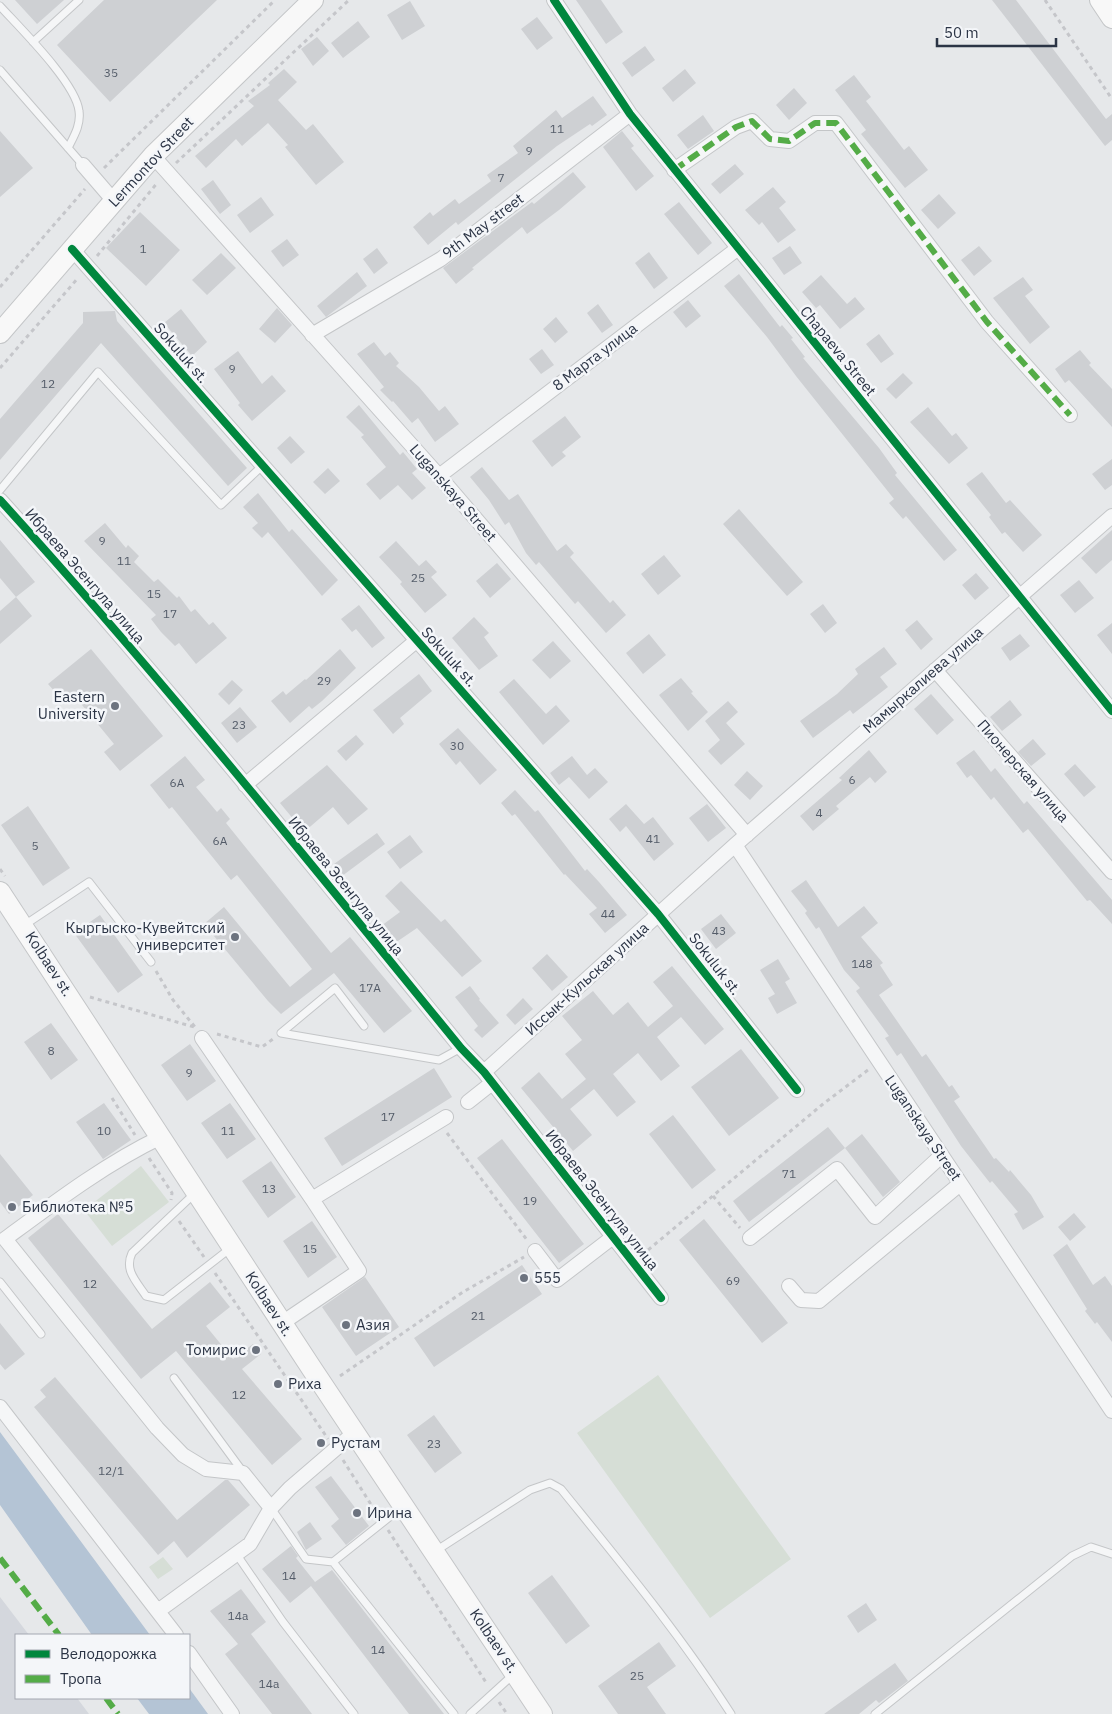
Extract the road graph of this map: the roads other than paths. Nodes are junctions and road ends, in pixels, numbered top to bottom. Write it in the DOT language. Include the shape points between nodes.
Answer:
graph roads {
  1 [pos="78,0"];
  2 [pos="313,0"];
  3 [pos="554,0"];
  4 [pos="1100,0"];
  5 [pos="0,6"];
  6 [pos="1112,18"];
  7 [pos="33,42"];
  8 [pos="0,70"];
  9 [pos="630,114"];
  10 [pos="68,148"];
  11 [pos="153,156"];
  12 [pos="83,165"];
  13 [pos="674,170"];
  14 [pos="114,201"];
  15 [pos="737,248"];
  16 [pos="72,249"];
  17 [pos="0,333"];
  18 [pos="312,335"];
  19 [pos="1070,415"];
  20 [pos="262,466"];
  21 [pos="439,476"];
  22 [pos="0,490"];
  23 [pos="0,500"];
  24 [pos="1112,516"];
  25 [pos="1019,596"];
  26 [pos="416,641"];
  27 [pos="935,670"];
  28 [pos="1112,711"];
  29 [pos="245,785"];
  30 [pos="747,835"];
  31 [pos="735,845"];
  32 [pos="1112,872"];
  33 [pos="0,892"];
  34 [pos="658,914"];
  35 [pos="24,926"];
  36 [pos="151,962"];
  37 [pos="364,1026"];
  38 [pos="209,1036"];
  39 [pos="461,1048"];
  40 [pos="488,1078"];
  41 [pos="797,1090"];
  42 [pos="468,1102"];
  43 [pos="442,1119"];
  44 [pos="161,1138"];
  45 [pos="941,1156"];
  46 [pos="960,1184"];
  47 [pos="196,1192"];
  48 [pos="312,1199"];
  49 [pos="613,1237"];
  50 [pos="750,1238"];
  51 [pos="3,1241"];
  52 [pos="232,1247"];
  53 [pos="535,1251"];
  54 [pos="0,1282"];
  55 [pos="789,1286"];
  56 [pos="661,1298"];
  57 [pos="282,1323"];
  58 [pos="41,1334"];
  59 [pos="174,1378"];
  60 [pos="0,1407"];
  61 [pos="1112,1411"];
  62 [pos="354,1433"];
  63 [pos="243,1473"];
  64 [pos="402,1506"];
  65 [pos="271,1508"];
  66 [pos="434,1552"];
  67 [pos="1112,1554"];
  68 [pos="237,1555"];
  69 [pos="333,1562"];
  70 [pos="158,1611"];
  71 [pos="175,1634"];
  72 [pos="190,1654"];
  73 [pos="515,1673"];
  74 [pos="232,1714"];
  75 [pos="354,1714"];
  76 [pos="454,1714"];
  77 [pos="470,1714"];
  78 [pos="542,1714"];
  79 [pos="731,1714"];
  80 [pos="875,1714"];
  1 -- 7 [label="lane"];
  2 -- 11 [label="main road, Lermontov Street"];
  3 -- 9 [label="street, Chapaeva Street"];
  4 -- 6 [label="main road"];
  5 -- 7 [label="lane"];
  7 -- 10 [label="lane" via="50,60 79,110 78,129"];
  8 -- 10 [label="lane"];
  9 -- 13 [label="street, Chapaeva Street"];
  9 -- 18 [label="street, 9th May street" via="441,259"];
  10 -- 12 [label="lane"];
  11 -- 14 [label="main road, Lermontov Street"];
  11 -- 18 [label="street, Luganskaya Street"];
  12 -- 14 [label="street"];
  13 -- 15 [label="street, Chapaeva Street"];
  13 -- 19 [label="street" via="736,127 752,121 770,139 789,141 815,123 836,123 987,322"];
  14 -- 16 [label="main road, Lermontov Street"];
  15 -- 21 [label="street, 8 Марта улица"];
  15 -- 25 [label="street, Chapaeva Street"];
  16 -- 17 [label="main road, Lermontov Street"];
  16 -- 20 [label="street, Sokuluk st."];
  18 -- 21 [label="street, Luganskaya Street"];
  20 -- 22 [label="lane" via="221,505 98,372"];
  20 -- 26 [label="street, Sokuluk st."];
  21 -- 30 [label="street, Luganskaya Street"];
  23 -- 29 [label="street, Ибраева Эсенгула улица" via="88,597"];
  24 -- 25 [label="street, Мамыркалиева улица"];
  25 -- 27 [label="street, Мамыркалиева улица"];
  25 -- 28 [label="street, Chapaeva Street"];
  26 -- 29 [label="street"];
  26 -- 34 [label="street, Sokuluk st."];
  27 -- 30 [label="street, Мамыркалиева улица"];
  27 -- 32 [label="street, Пионерская улица"];
  29 -- 39 [label="street, Ибраева Эсенгула улица"];
  30 -- 31 [label="street, Мамыркалиева улица"];
  31 -- 34 [label="street, Иссык-Кульская улица"];
  31 -- 45 [label="street, Luganskaya Street"];
  33 -- 35 [label="main road, Kolbaev st."];
  34 -- 40 [label="street, Иссык-Кульская улица"];
  34 -- 41 [label="street, Sokuluk st."];
  35 -- 36 [label="lane" via="89,882"];
  35 -- 44 [label="main road, Kolbaev st."];
  37 -- 39 [label="lane" via="335,988 281,1033 440,1060"];
  38 -- 48 [label="street"];
  39 -- 40 [label="street, Ибраева Эсенгула улица"];
  40 -- 42 [label="street, Иссык-Кульская улица"];
  40 -- 49 [label="street, Ибраева Эсенгула улица"];
  43 -- 48 [label="street"];
  44 -- 47 [label="main road, Kolbaev st."];
  44 -- 51 [label="street" via="142,1146 64,1195"];
  45 -- 46 [label="street, Luganskaya Street"];
  45 -- 50 [label="street" via="874,1217 837,1169"];
  46 -- 55 [label="street" via="819,1300 801,1300"];
  46 -- 61 [label="street, Luganskaya Street"];
  47 -- 52 [label="main road, Kolbaev st."];
  47 -- 52 [label="lane" via="132,1253 128,1261 129,1271 146,1296 164,1300"];
  48 -- 57 [label="street" via="359,1271"];
  49 -- 53 [label="street" via="557,1280"];
  49 -- 56 [label="street, Ибраева Эсенгула улица"];
  51 -- 63 [label="street" via="134,1401 183,1455 206,1468"];
  52 -- 57 [label="main road, Kolbaev st."];
  54 -- 58 [label="lane"];
  57 -- 62 [label="main road, Kolbaev st."];
  59 -- 63 [label="lane"];
  60 -- 70 [label="street"];
  62 -- 64 [label="main road, Kolbaev st."];
  62 -- 65 [label="street"];
  63 -- 65 [label="street"];
  64 -- 66 [label="main road, Kolbaev st."];
  64 -- 69 [label="lane"];
  65 -- 68 [label="street" via="250,1544"];
  65 -- 69 [label="lane" via="306,1559"];
  66 -- 73 [label="main road, Kolbaev st."];
  66 -- 79 [label="lane" via="530,1490 550,1483 561,1489 645,1593 706,1674"];
  67 -- 80 [label="lane" via="1091,1547 1072,1556"];
  68 -- 70 [label="street"];
  68 -- 75 [label="lane" via="283,1622"];
  69 -- 76 [label="lane"];
  70 -- 71 [label="street"];
  72 -- 74 [label="street"];
  73 -- 77 [label="lane"];
  73 -- 78 [label="main road, Kolbaev st."];
}
